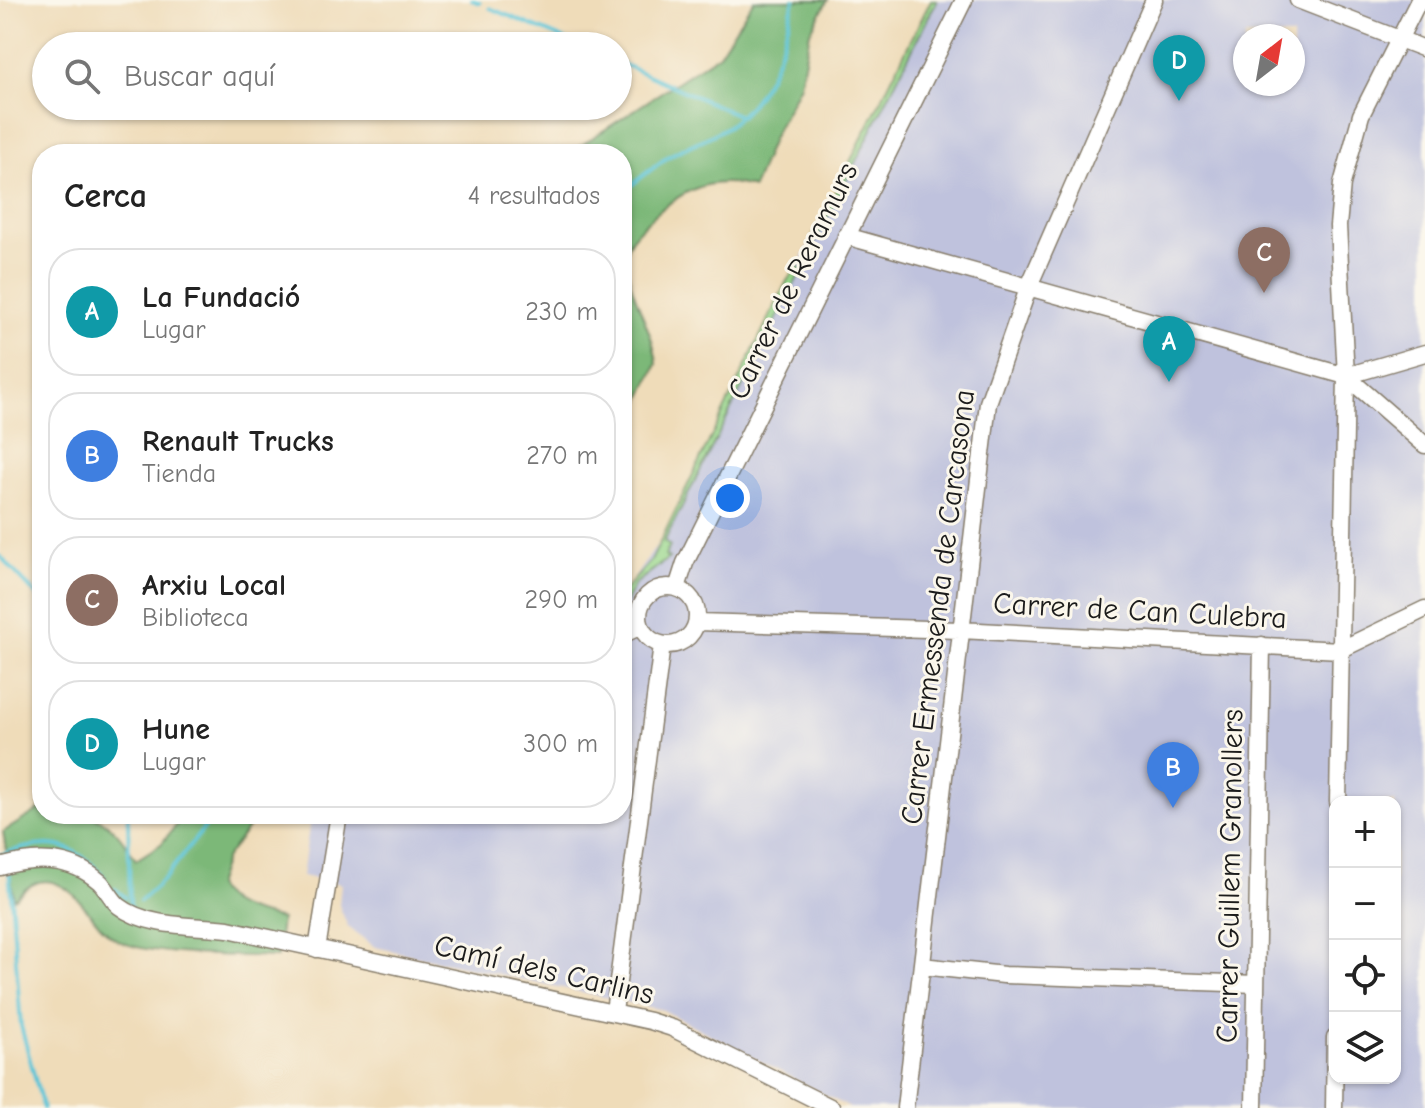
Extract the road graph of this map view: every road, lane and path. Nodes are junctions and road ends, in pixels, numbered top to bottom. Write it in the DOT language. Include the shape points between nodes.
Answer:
graph roads {
  1 [pos="964,0"];
  2 [pos="1154,0"];
  3 [pos="1298,0"];
  4 [pos="1419,0"];
  5 [pos="1400,39"];
  6 [pos="1425,49"];
  7 [pos="846,236"];
  8 [pos="1029,286"];
  9 [pos="1425,353"];
  10 [pos="1346,376"];
  11 [pos="1425,445"];
  12 [pos="677,588"];
  13 [pos="1425,609"];
  14 [pos="697,622"];
  15 [pos="639,627"];
  16 [pos="632,630"];
  17 [pos="960,630"];
  18 [pos="662,645"];
  19 [pos="1262,645"];
  20 [pos="1340,650"];
  21 [pos="1338,796"];
  22 [pos="337,824"];
  23 [pos="0,867"];
  24 [pos="317,949"];
  25 [pos="922,966"];
  26 [pos="1256,984"];
  27 [pos="614,1012"];
  28 [pos="1334,1084"];
  29 [pos="832,1108"];
  30 [pos="905,1108"];
  31 [pos="1254,1108"];
  32 [pos="1334,1108"];
  1 -- 7 [label="street, Carrer de Reramurs"];
  2 -- 8 [label="street, Carrer Ermessenda de Carcasona"];
  3 -- 5 [label="street"];
  4 -- 5 [label="street"];
  5 -- 6 [label="street"];
  5 -- 10 [label="street" via="1361,115 1342,184 1338,226"];
  7 -- 8 [label="street"];
  7 -- 12 [label="street, Carrer de Reramurs"];
  8 -- 10 [label="street"];
  8 -- 17 [label="street, Carrer Ermessenda de Carcasona" via="988,403"];
  9 -- 10 [label="street"];
  10 -- 11 [label="street"];
  10 -- 20 [label="street"];
  12 -- 14 [label="street" via="692,599"];
  12 -- 15 [label="street" via="651,590 640,604"];
  13 -- 20 [label="street"];
  14 -- 17 [label="street, Carrer de Can Culebra"];
  14 -- 18 [label="street" via="687,638"];
  15 -- 16 [label="street"];
  15 -- 18 [label="street"];
  17 -- 19 [label="street, Carrer de Can Culebra"];
  17 -- 25 [label="street, Carrer Ermessenda de Carcasona"];
  18 -- 27 [label="street"];
  19 -- 20 [label="street, Carrer de Can Culebra"];
  19 -- 26 [label="street, Carrer Guillem Granollers"];
  20 -- 21 [label="street"];
  22 -- 24 [label="street"];
  23 -- 24 [label="street, Camí dels Carlins" via="41,858 61,862 97,879 119,906 160,922 228,929"];
  24 -- 27 [label="street, Camí dels Carlins"];
  25 -- 26 [label="street" via="1004,975"];
  25 -- 30 [label="street, Carrer Ermessenda de Carcasona"];
  26 -- 31 [label="street, Carrer Guillem Granollers"];
  27 -- 29 [label="street, Camí dels Carlins" via="672,1028"];
  28 -- 32 [label="street"];
}
